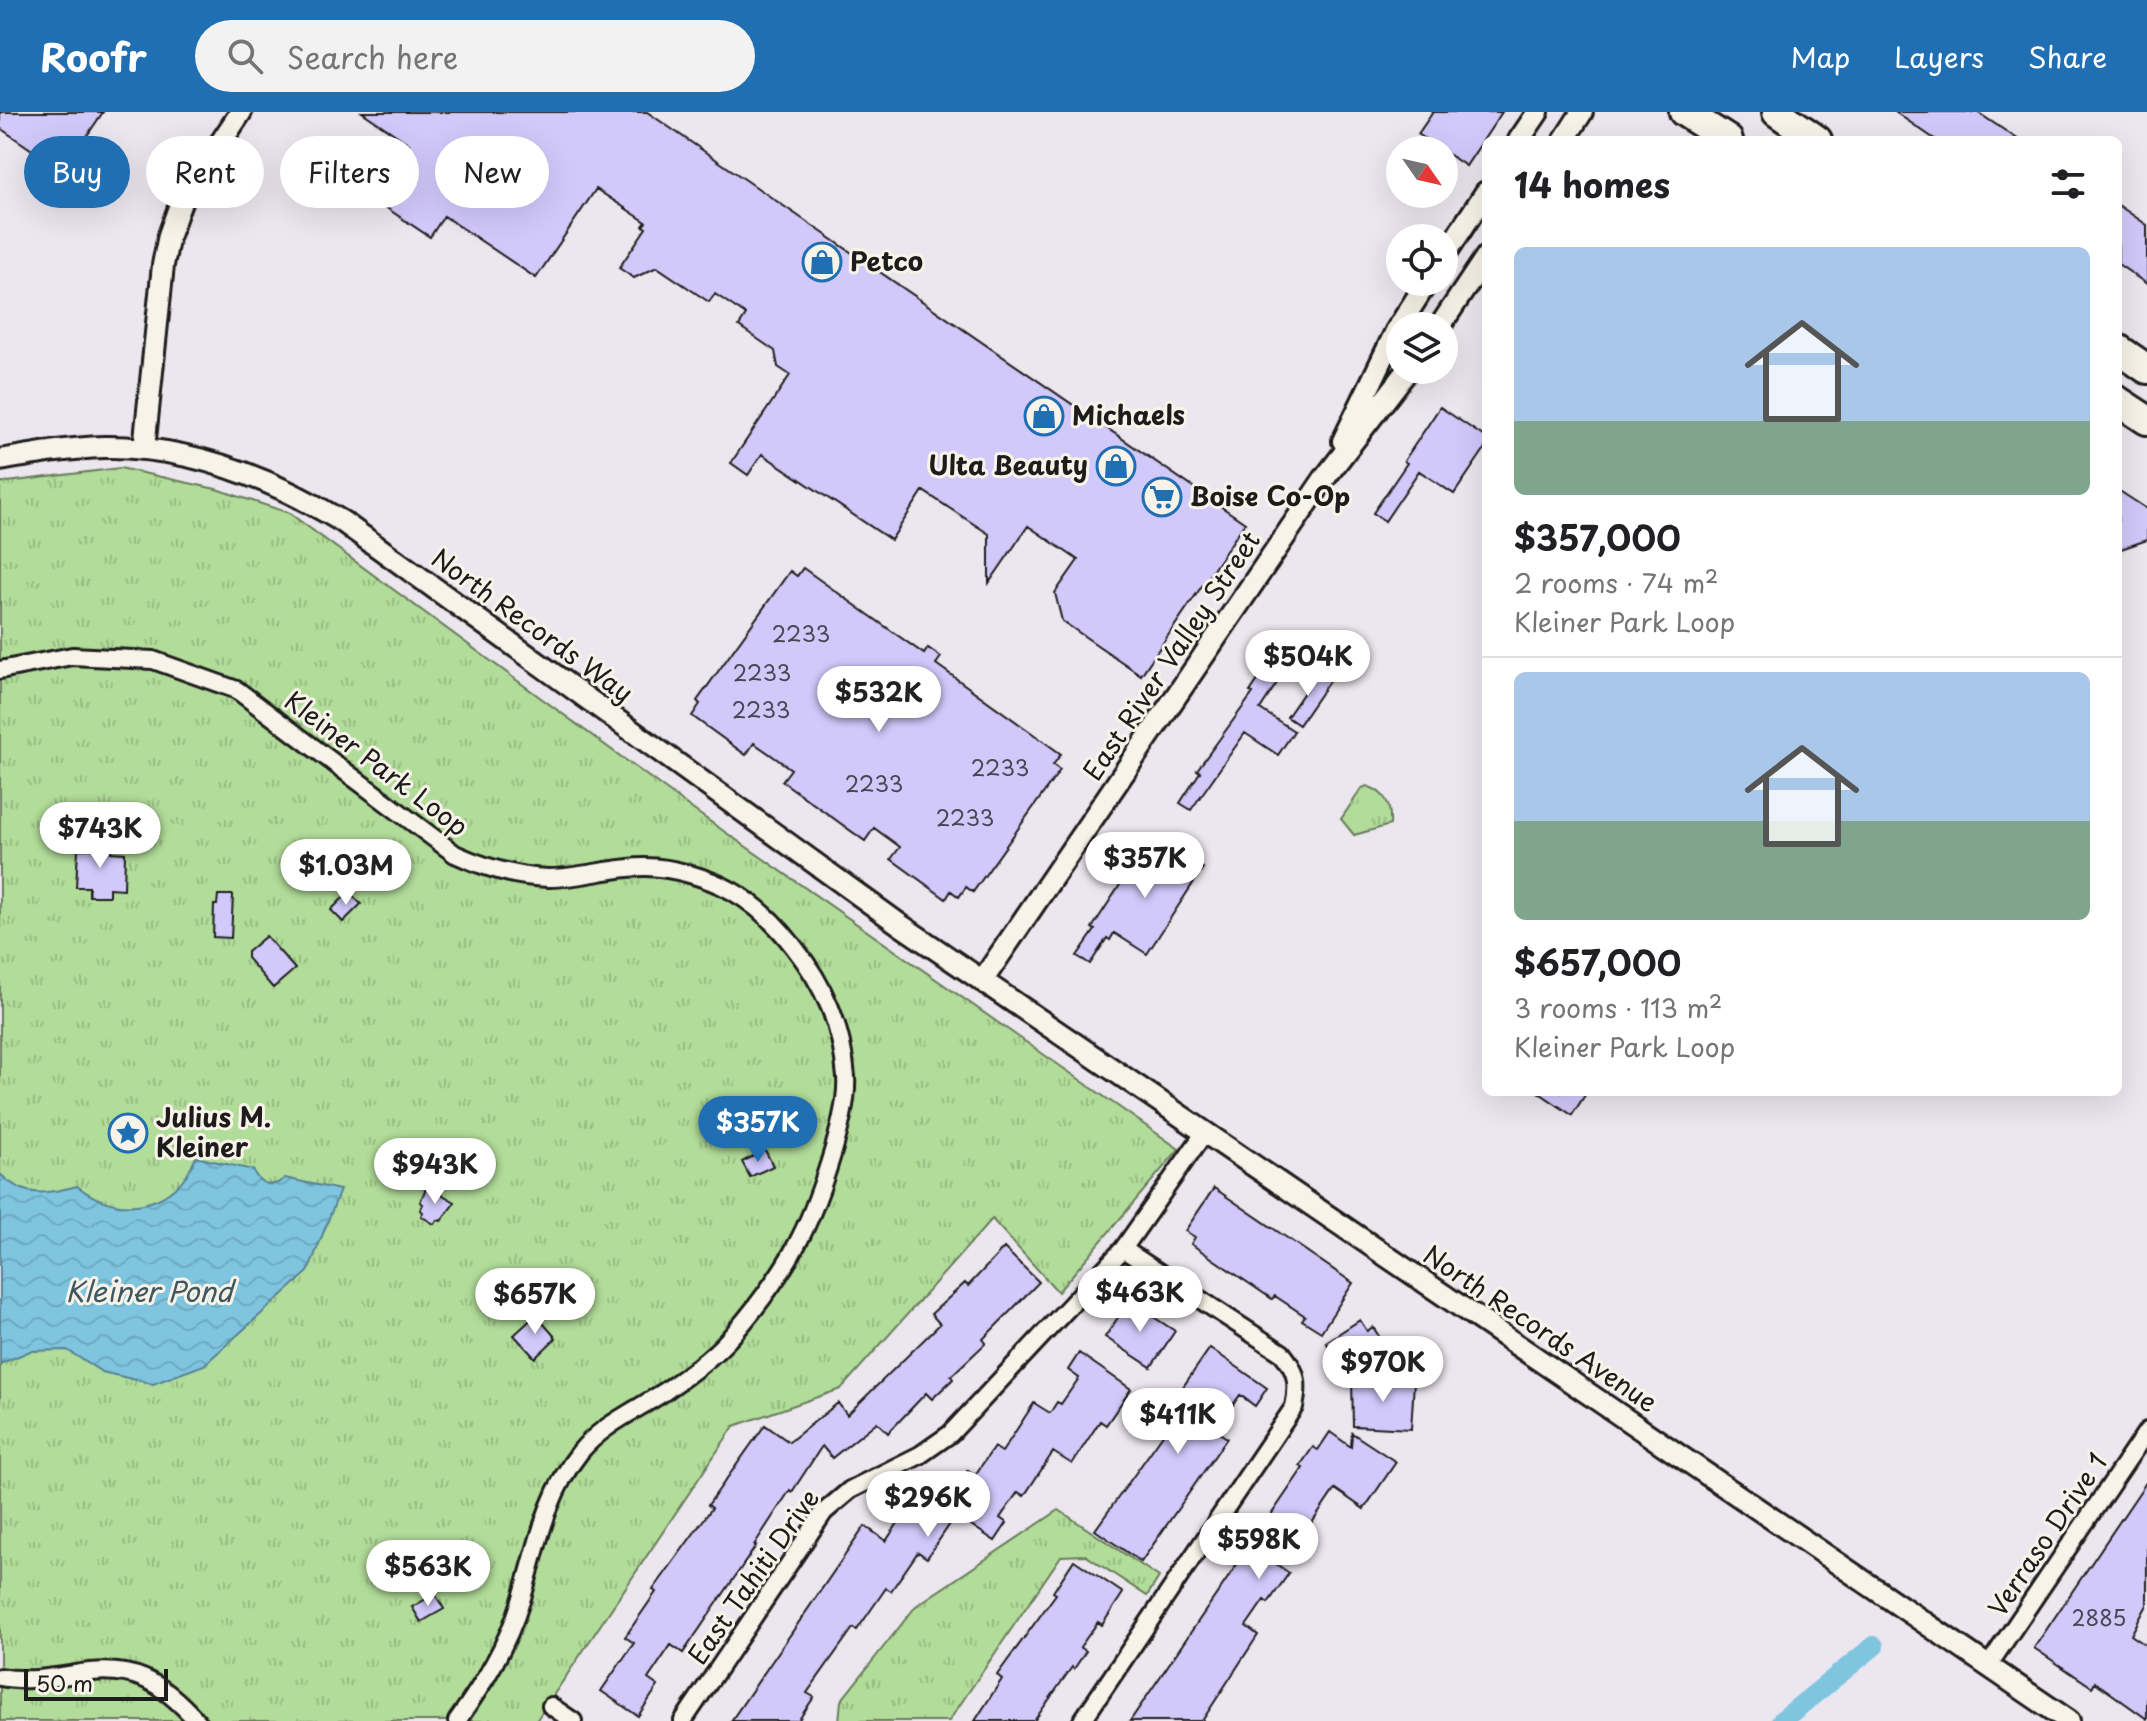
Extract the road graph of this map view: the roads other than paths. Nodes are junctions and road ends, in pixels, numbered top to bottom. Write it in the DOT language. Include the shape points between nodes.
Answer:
graph roads {
  1 [pos="241,112"];
  2 [pos="1538,112"];
  3 [pos="1582,112"];
  4 [pos="1684,112"];
  5 [pos="1777,112"];
  6 [pos="1522,136"];
  7 [pos="1567,136"];
  8 [pos="1722,136"];
  9 [pos="1811,136"];
  10 [pos="1482,198"];
  11 [pos="1458,235"];
  12 [pos="1482,263"];
  13 [pos="1418,296"];
  14 [pos="1449,312"];
  15 [pos="2122,352"];
  16 [pos="2147,369"];
  17 [pos="1397,384"];
  18 [pos="2122,404"];
  19 [pos="2147,420"];
  20 [pos="144,449"];
  21 [pos="0,460"];
  22 [pos="1324,479"];
  23 [pos="0,670"];
  24 [pos="982,981"];
  25 [pos="1205,1132"];
  26 [pos="1123,1249"];
  27 [pos="2147,1431"];
  28 [pos="1988,1666"];
  29 [pos="0,1677"];
  30 [pos="551,1706"];
  31 [pos="197,1721"];
  32 [pos="457,1721"];
  33 [pos="573,1721"];
  34 [pos="683,1721"];
  35 [pos="1082,1721"];
  36 [pos="2069,1721"];
  1 -- 20 [label="street" via="181,202 169,235"];
  2 -- 6 [label="street"];
  3 -- 7 [label="street"];
  4 -- 8 [label="highway"];
  5 -- 9 [label="highway"];
  10 -- 11 [label="street"];
  12 -- 14 [label="street"];
  13 -- 22 [label="street, East River Valley Street"];
  15 -- 16 [label="highway"];
  17 -- 22 [label="street, East River Valley Street"];
  18 -- 19 [label="highway"];
  20 -- 21 [label="street, North Records Way" via="92,448"];
  20 -- 24 [label="street, North Records Way" via="253,475 343,522"];
  22 -- 24 [label="street, East River Valley Street"];
  23 -- 32 [label="street, Kleiner Park Loop" via="72,656 153,660 237,690 455,854 490,870 549,878 646,867 686,873 732,891 774,922 812,970 838,1022 846,1080 839,1126 797,1244 723,1345 663,1392 622,1415 582,1450 556,1488 497,1661"];
  24 -- 25 [label="street, North Records Avenue"];
  25 -- 26 [label="street, East Tahiti Drive"];
  25 -- 28 [label="street, North Records Avenue"];
  26 -- 34 [label="street, East Tahiti Drive" via="950,1434 850,1490 824,1512"];
  26 -- 35 [label="street" via="1282,1353 1297,1378 1294,1407"];
  27 -- 28 [label="street, Verraso Drive 1"];
  28 -- 36 [label="street, North Records Avenue"];
  29 -- 31 [label="street" via="125,1672 157,1683"];
  30 -- 33 [label="street"];
}
